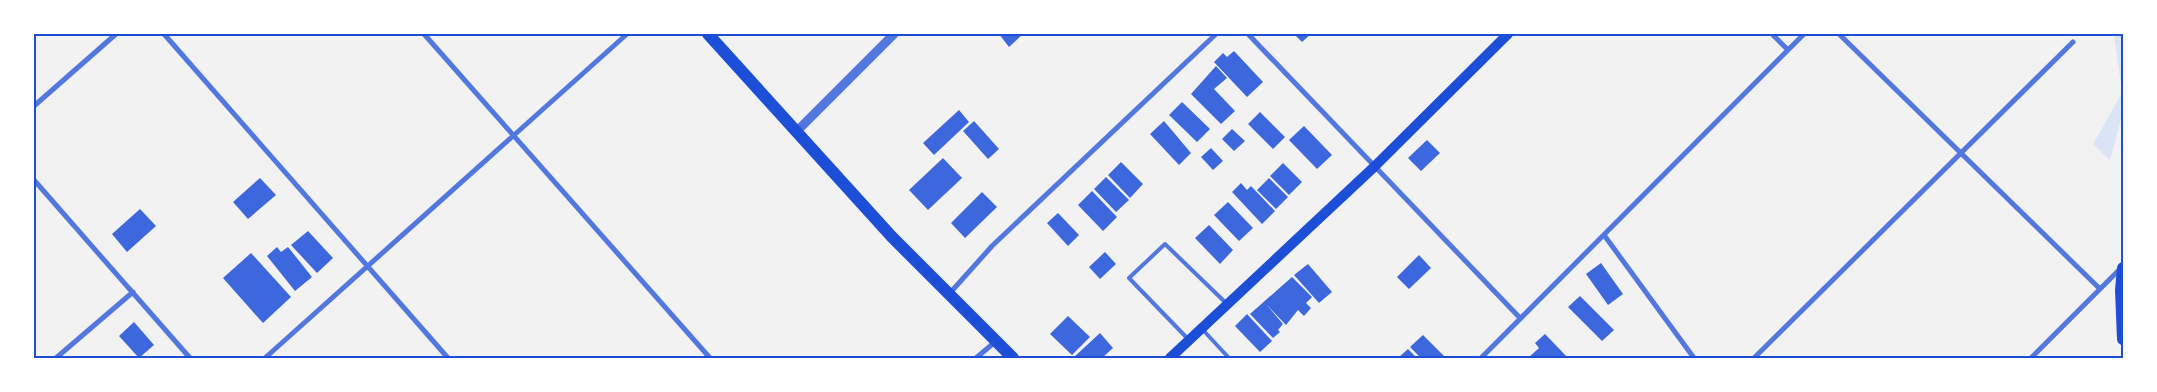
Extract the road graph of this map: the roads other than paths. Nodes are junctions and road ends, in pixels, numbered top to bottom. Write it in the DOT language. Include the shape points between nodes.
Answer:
graph roads {
  1 [pos="116,34"];
  2 [pos="164,34"];
  3 [pos="424,34"];
  4 [pos="627,34"];
  5 [pos="708,34"];
  6 [pos="894,34"];
  7 [pos="1216,34"];
  8 [pos="1248,34"];
  9 [pos="1508,34"];
  10 [pos="1772,34"];
  11 [pos="1804,34"];
  12 [pos="1839,34"];
  13 [pos="2073,42"];
  14 [pos="1788,50"];
  15 [pos="34,106"];
  16 [pos="797,131"];
  17 [pos="514,137"];
  18 [pos="1960,154"];
  19 [pos="1374,166"];
  20 [pos="34,180"];
  21 [pos="1604,234"];
  22 [pos="368,267"];
  23 [pos="2123,267"];
  24 [pos="2100,288"];
  25 [pos="132,292"];
  26 [pos="948,295"];
  27 [pos="1227,304"];
  28 [pos="1520,318"];
  29 [pos="1201,328"];
  30 [pos="2123,339"];
  31 [pos="1189,340"];
  32 [pos="996,341"];
  33 [pos="56,358"];
  34 [pos="190,358"];
  35 [pos="265,358"];
  36 [pos="448,358"];
  37 [pos="710,358"];
  38 [pos="976,358"];
  39 [pos="1013,358"];
  40 [pos="1170,358"];
  41 [pos="1229,358"];
  42 [pos="1481,358"];
  43 [pos="1694,358"];
  44 [pos="1754,358"];
  45 [pos="2031,358"];
  1 -- 15 [label="street"];
  2 -- 22 [label="street"];
  3 -- 17 [label="street"];
  4 -- 17 [label="street"];
  5 -- 16 [label="main road"];
  6 -- 16 [label="street"];
  7 -- 26 [label="street" via="992,246"];
  8 -- 19 [label="street"];
  9 -- 19 [label="main road"];
  10 -- 14 [label="street"];
  11 -- 14 [label="street"];
  12 -- 18 [label="street"];
  13 -- 18 [label="street"];
  14 -- 21 [label="street"];
  16 -- 26 [label="main road"];
  17 -- 22 [label="street"];
  17 -- 37 [label="street"];
  18 -- 24 [label="street"];
  18 -- 44 [label="street"];
  19 -- 27 [label="main road"];
  19 -- 28 [label="street"];
  20 -- 25 [label="street"];
  21 -- 28 [label="street"];
  21 -- 43 [label="street"];
  22 -- 35 [label="street"];
  22 -- 36 [label="street"];
  23 -- 24 [label="street"];
  23 -- 30 [label="main road"];
  24 -- 45 [label="street"];
  25 -- 33 [label="street"];
  25 -- 34 [label="street"];
  26 -- 32 [label="main road"];
  27 -- 29 [label="main road"];
  27 -- 31 [label="lane" via="1165,244 1129,278"];
  28 -- 42 [label="street"];
  29 -- 31 [label="main road"];
  29 -- 41 [label="lane"];
  31 -- 40 [label="main road"];
  32 -- 38 [label="street"];
  32 -- 39 [label="main road"];
}
